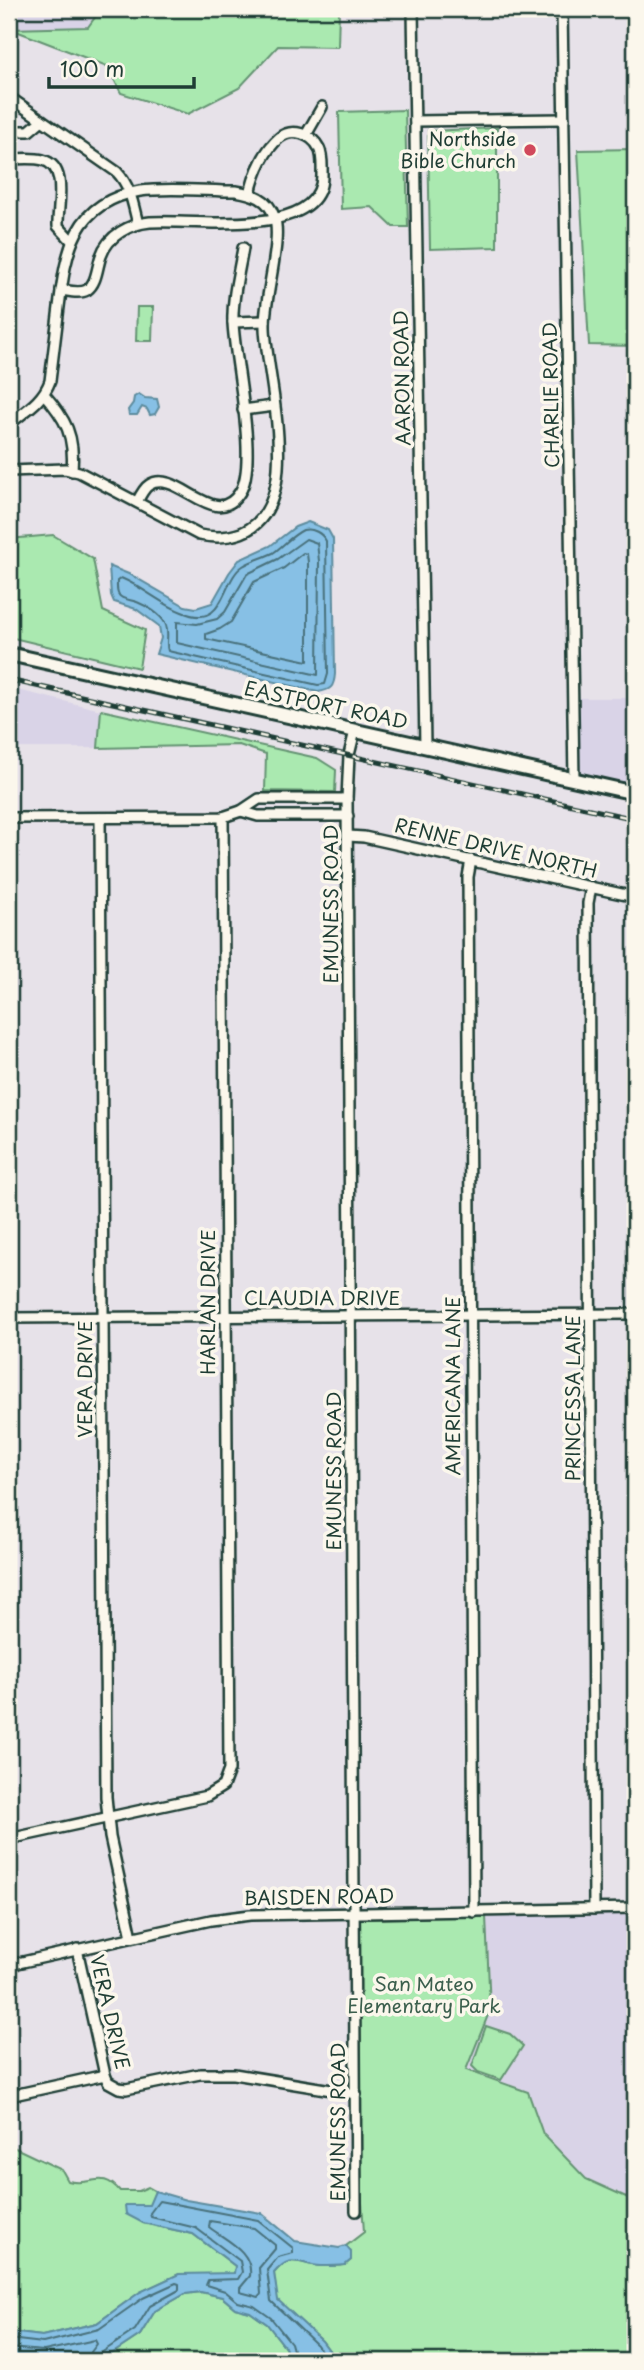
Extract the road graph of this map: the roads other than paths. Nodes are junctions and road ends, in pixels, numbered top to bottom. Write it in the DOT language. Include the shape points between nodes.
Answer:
graph roads {
  1 [pos="413,9"];
  2 [pos="562,9"];
  3 [pos="9,97"];
  4 [pos="322,107"];
  5 [pos="42,120"];
  6 [pos="564,120"];
  7 [pos="415,121"];
  8 [pos="9,131"];
  9 [pos="306,135"];
  10 [pos="9,159"];
  11 [pos="130,193"];
  12 [pos="250,193"];
  13 [pos="275,219"];
  14 [pos="138,224"];
  15 [pos="72,241"];
  16 [pos="243,248"];
  17 [pos="61,290"];
  18 [pos="265,321"];
  19 [pos="233,322"];
  20 [pos="44,394"];
  21 [pos="274,406"];
  22 [pos="243,410"];
  23 [pos="9,424"];
  24 [pos="9,471"];
  25 [pos="72,471"];
  26 [pos="137,502"];
  27 [pos="9,654"];
  28 [pos="355,731"];
  29 [pos="425,746"];
  30 [pos="574,780"];
  31 [pos="635,793"];
  32 [pos="347,799"];
  33 [pos="241,811"];
  34 [pos="348,816"];
  35 [pos="223,817"];
  36 [pos="9,818"];
  37 [pos="100,818"];
  38 [pos="348,836"];
  39 [pos="471,860"];
  40 [pos="591,887"];
  41 [pos="635,897"];
  42 [pos="590,1314"];
  43 [pos="635,1314"];
  44 [pos="351,1315"];
  45 [pos="470,1315"];
  46 [pos="226,1316"];
  47 [pos="103,1317"];
  48 [pos="9,1318"];
  49 [pos="107,1816"];
  50 [pos="9,1839"];
  51 [pos="594,1909"];
  52 [pos="635,1909"];
  53 [pos="474,1912"];
  54 [pos="354,1913"];
  55 [pos="132,1937"];
  56 [pos="77,1950"];
  57 [pos="9,1965"];
  58 [pos="105,2075"];
  59 [pos="356,2094"];
  60 [pos="9,2096"];
  61 [pos="356,2211"];
  1 -- 7 [label="street, AARON ROAD"];
  2 -- 6 [label="street, CHARLIE ROAD"];
  3 -- 5 [label="street"];
  4 -- 9 [label="street"];
  5 -- 8 [label="street" via="29,131"];
  5 -- 11 [label="street" via="117,172"];
  6 -- 7 [label="street"];
  6 -- 30 [label="street, CHARLIE ROAD"];
  7 -- 29 [label="street, AARON ROAD"];
  9 -- 12 [label="street" via="291,132 278,139 259,164"];
  9 -- 13 [label="street" via="315,141 322,157 319,195 302,209"];
  10 -- 15 [label="street" via="51,164 60,182 58,226"];
  11 -- 12 [label="street"];
  11 -- 14 [label="street"];
  11 -- 15 [label="street" via="97,209"];
  12 -- 13 [label="street" via="267,203"];
  13 -- 14 [label="street"];
  13 -- 18 [label="street"];
  14 -- 17 [label="street" via="105,247 89,289"];
  15 -- 17 [label="street"];
  16 -- 19 [label="street"];
  17 -- 20 [label="street" via="50,381"];
  18 -- 19 [label="street"];
  18 -- 21 [label="street"];
  19 -- 22 [label="street"];
  20 -- 23 [label="street"];
  20 -- 25 [label="street" via="59,411 72,440"];
  21 -- 22 [label="street"];
  21 -- 26 [label="street" via="276,480 268,509 246,531 226,537 199,536"];
  22 -- 26 [label="street" via="246,479 234,499 213,505 158,481 146,486"];
  24 -- 25 [label="street"];
  25 -- 26 [label="street"];
  27 -- 28 [label="street, EASTPORT ROAD"];
  28 -- 29 [label="street, EASTPORT ROAD"];
  28 -- 32 [label="street, EMUNESS ROAD"];
  29 -- 30 [label="street, EASTPORT ROAD"];
  30 -- 31 [label="street, EASTPORT ROAD"];
  32 -- 33 [label="street" via="259,799"];
  32 -- 34 [label="street, EMUNESS ROAD"];
  33 -- 34 [label="street" via="258,816"];
  33 -- 35 [label="street"];
  34 -- 38 [label="street, EMUNESS ROAD"];
  35 -- 37 [label="street"];
  35 -- 46 [label="street, HARLAN DRIVE"];
  36 -- 37 [label="street"];
  37 -- 47 [label="street, VERA DRIVE"];
  38 -- 39 [label="street, RENNE DRIVE NORTH"];
  38 -- 44 [label="street, EMUNESS ROAD"];
  39 -- 40 [label="street, RENNE DRIVE NORTH"];
  39 -- 45 [label="street, AMERICANA LANE"];
  40 -- 41 [label="street, RENNE DRIVE NORTH"];
  40 -- 42 [label="street, PRINCESSA LANE"];
  42 -- 43 [label="street, CLAUDIA DRIVE"];
  42 -- 45 [label="street, CLAUDIA DRIVE"];
  42 -- 51 [label="street, PRINCESSA LANE"];
  44 -- 45 [label="street, CLAUDIA DRIVE"];
  44 -- 46 [label="street, CLAUDIA DRIVE"];
  44 -- 54 [label="street, EMUNESS ROAD"];
  45 -- 53 [label="street, AMERICANA LANE"];
  46 -- 47 [label="street, CLAUDIA DRIVE"];
  46 -- 49 [label="street, HARLAN DRIVE" via="229,1770 222,1786 206,1796"];
  47 -- 48 [label="street, CLAUDIA DRIVE"];
  47 -- 49 [label="street, VERA DRIVE"];
  49 -- 50 [label="street"];
  49 -- 55 [label="street, VERA DRIVE"];
  51 -- 52 [label="street, BAISDEN ROAD"];
  51 -- 53 [label="street, BAISDEN ROAD"];
  53 -- 54 [label="street, BAISDEN ROAD"];
  54 -- 55 [label="street, BAISDEN ROAD" via="250,1914"];
  54 -- 59 [label="street, EMUNESS ROAD"];
  55 -- 56 [label="street, BAISDEN ROAD"];
  56 -- 57 [label="street, BAISDEN ROAD"];
  56 -- 58 [label="street, VERA DRIVE"];
  58 -- 59 [label="street, VERA DRIVE" via="108,2082 126,2089 200,2074 234,2074"];
  58 -- 60 [label="street"];
  59 -- 61 [label="street, EMUNESS ROAD"];
}
